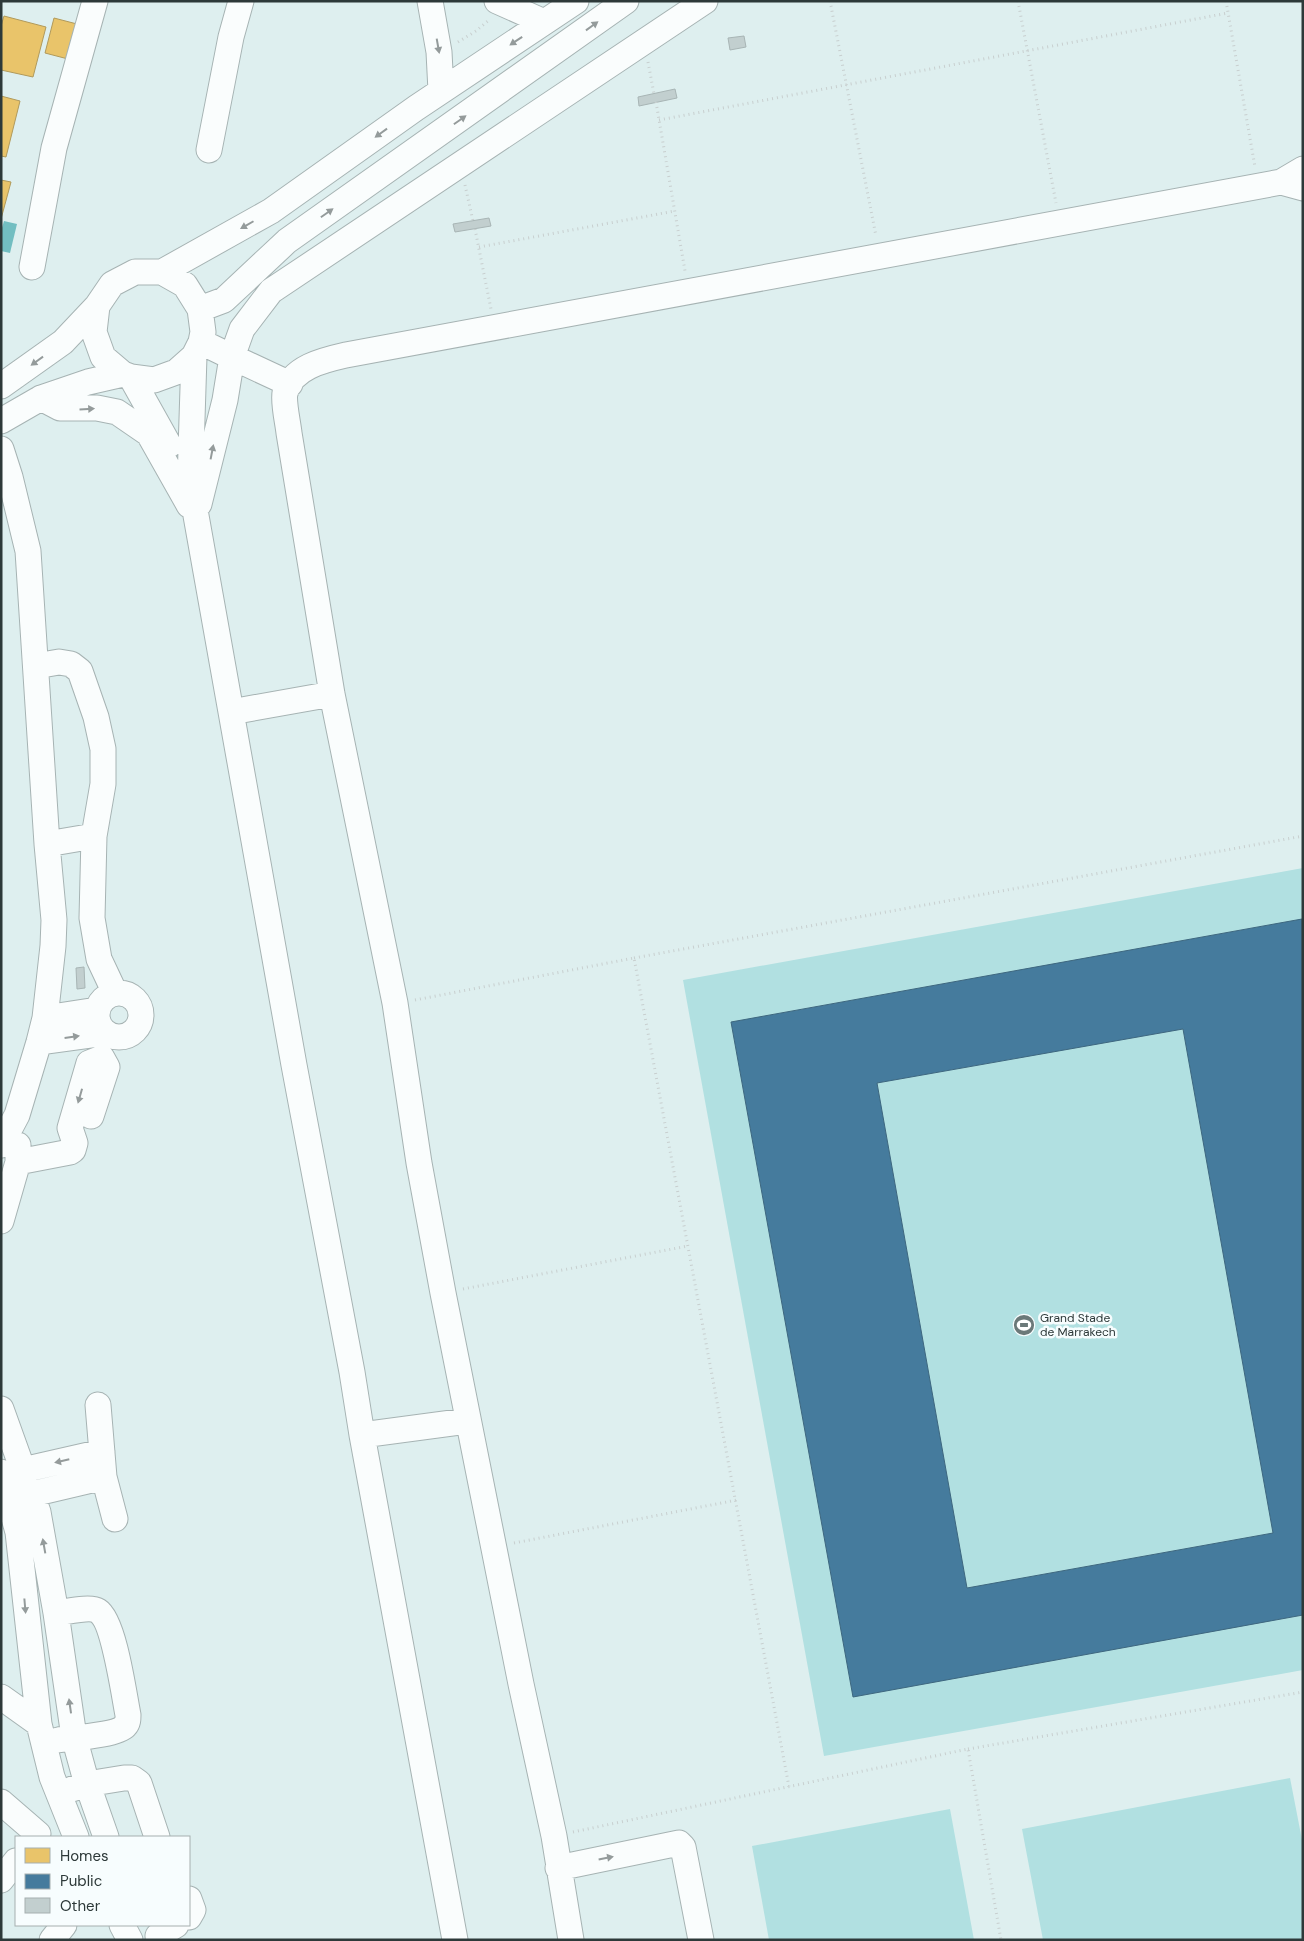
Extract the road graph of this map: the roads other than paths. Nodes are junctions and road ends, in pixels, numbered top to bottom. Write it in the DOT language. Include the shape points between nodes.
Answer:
graph roads {
  1 [pos="95,1"];
  2 [pos="241,1"];
  3 [pos="430,1"];
  4 [pos="576,1"];
  5 [pos="626,1"];
  6 [pos="705,1"];
  7 [pos="499,2"];
  8 [pos="544,22"];
  9 [pos="441,91"];
  10 [pos="209,150"];
  11 [pos="1303,169"];
  12 [pos="1281,186"];
  13 [pos="32,267"];
  14 [pos="162,272"];
  15 [pos="97,306"];
  16 [pos="200,308"];
  17 [pos="197,349"];
  18 [pos="232,357"];
  19 [pos="127,376"];
  20 [pos="290,384"];
  21 [pos="1,386"];
  22 [pos="41,398"];
  23 [pos="1,421"];
  24 [pos="1,449"];
  25 [pos="190,482"];
  26 [pos="196,516"];
  27 [pos="36,666"];
  28 [pos="332,694"];
  29 [pos="230,712"];
  30 [pos="94,836"];
  31 [pos="46,844"];
  32 [pos="45,1018"];
  33 [pos="106,1026"];
  34 [pos="39,1042"];
  35 [pos="10,1154"];
  36 [pos="1,1221"];
  37 [pos="98,1405"];
  38 [pos="1,1409"];
  39 [pos="468,1421"];
  40 [pos="362,1435"];
  41 [pos="102,1452"];
  42 [pos="104,1477"];
  43 [pos="18,1480"];
  44 [pos="115,1519"];
  45 [pos="10,1527"];
  46 [pos="57,1620"];
  47 [pos="28,1633"];
  48 [pos="1,1697"];
  49 [pos="41,1733"];
  50 [pos="74,1737"];
  51 [pos="87,1784"];
  52 [pos="1,1802"];
  53 [pos="62,1804"];
  54 [pos="36,1836"];
  55 [pos="76,1836"];
  56 [pos="106,1836"];
  57 [pos="157,1836"];
  58 [pos="15,1862"];
  59 [pos="558,1868"];
  60 [pos="1,1880"];
  61 [pos="190,1902"];
  62 [pos="190,1915"];
  63 [pos="63,1926"];
  64 [pos="123,1926"];
  65 [pos="52,1940"];
  66 [pos="130,1940"];
  67 [pos="454,1940"];
  68 [pos="572,1940"];
  69 [pos="701,1940"];
  1 -- 13 [label="street" via="54,148"];
  2 -- 10 [label="street"];
  3 -- 9 [label="street, one-way" via="439,52"];
  4 -- 8 [label="street"];
  16 -- 5 [label="street, one-way" via="224,300 287,241"];
  6 -- 18 [label="street" via="271,291 242,329"];
  7 -- 8 [label="street"];
  8 -- 9 [label="street, one-way"];
  9 -- 14 [label="street, one-way" via="271,211"];
  11 -- 12 [label="street"];
  12 -- 20 [label="street" via="494,326 329,359 294,376"];
  14 -- 15 [label="street" via="135,272 112,284"];
  14 -- 16 [label="street" via="185,284"];
  15 -- 19 [label="street" via="94,332 103,357"];
  15 -- 21 [label="street, one-way" via="63,342"];
  16 -- 17 [label="street" via="203,332"];
  17 -- 18 [label="street"];
  17 -- 19 [label="street" via="176,372 154,380"];
  17 -- 25 [label="street"];
  18 -- 20 [label="street"];
  26 -- 18 [label="street, one-way" via="225,400"];
  19 -- 22 [label="street" via="88,382"];
  19 -- 25 [label="street"];
  20 -- 28 [label="street" via="285,394 289,433"];
  22 -- 23 [label="street"];
  22 -- 26 [label="street, one-way" via="60,408 97,408 117,412 149,434"];
  24 -- 27 [label="street" via="28,551"];
  25 -- 26 [label="street"];
  26 -- 29 [label="street"];
  27 -- 30 [label="street" via="59,662 71,664 80,671 96,717 102,749 102,784"];
  27 -- 31 [label="street"];
  28 -- 29 [label="street"];
  28 -- 39 [label="street" via="394,1003 419,1163"];
  29 -- 40 [label="street"];
  30 -- 31 [label="street"];
  30 -- 33 [label="street" via="92,918"];
  31 -- 32 [label="street" via="54,920"];
  32 -- 33 [label="street"];
  32 -- 34 [label="street"];
  34 -- 33 [label="street, one-way"];
  33 -- 35 [label="street" via="89,1064 70,1128 75,1143 73,1150"];
  34 -- 35 [label="street" via="17,1115"];
  35 -- 36 [label="street"];
  37 -- 41 [label="street"];
  38 -- 43 [label="street"];
  39 -- 40 [label="street"];
  39 -- 59 [label="street"];
  40 -- 67 [label="street"];
  41 -- 42 [label="street"];
  41 -- 43 [label="street, one-way"];
  42 -- 43 [label="street"];
  42 -- 44 [label="street"];
  43 -- 45 [label="street"];
  46 -- 43 [label="street, one-way" via="38,1512"];
  45 -- 47 [label="street, one-way"];
  46 -- 47 [label="street"];
  50 -- 46 [label="street, one-way"];
  46 -- 50 [label="street" via="91,1609 104,1618 112,1638 128,1715 124,1728 115,1732"];
  47 -- 49 [label="street"];
  48 -- 49 [label="street"];
  49 -- 50 [label="street"];
  49 -- 53 [label="street"];
  50 -- 51 [label="street"];
  51 -- 53 [label="street"];
  51 -- 56 [label="street"];
  51 -- 57 [label="street" via="124,1778 132,1778 139,1783"];
  52 -- 54 [label="street"];
  53 -- 54 [label="street"];
  53 -- 55 [label="street"];
  58 -- 60 [label="street"];
  59 -- 68 [label="street"];
  59 -- 69 [label="street, one-way" via="679,1843 683,1847"];
  61 -- 62 [label="street" via="193,1910"];
  63 -- 65 [label="street"];
  64 -- 66 [label="street"];
}
